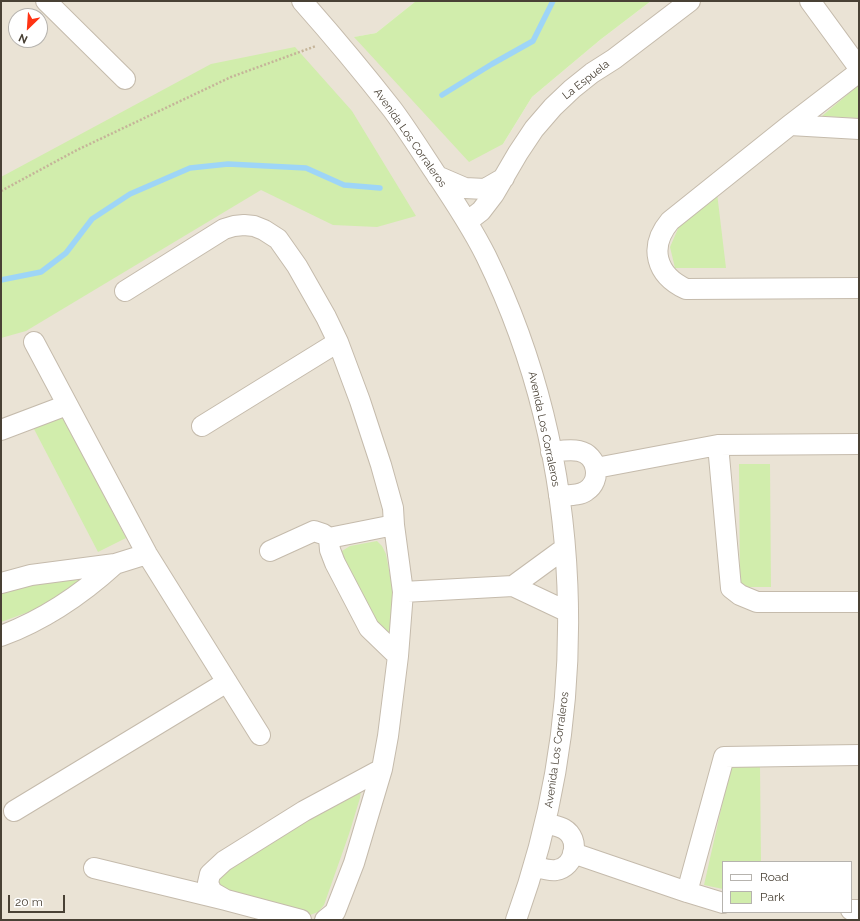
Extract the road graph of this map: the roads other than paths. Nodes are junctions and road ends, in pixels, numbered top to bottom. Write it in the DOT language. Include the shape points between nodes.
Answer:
graph roads {
  1 [pos="46,1"];
  2 [pos="302,1"];
  3 [pos="690,1"];
  4 [pos="810,1"];
  5 [pos="859,68"];
  6 [pos="859,72"];
  7 [pos="125,79"];
  8 [pos="790,125"];
  9 [pos="859,129"];
  10 [pos="437,175"];
  11 [pos="504,178"];
  12 [pos="468,221"];
  13 [pos="859,288"];
  14 [pos="125,291"];
  15 [pos="34,342"];
  16 [pos="338,342"];
  17 [pos="67,405"];
  18 [pos="202,426"];
  19 [pos="1,430"];
  20 [pos="859,444"];
  21 [pos="718,445"];
  22 [pos="551,452"];
  23 [pos="596,468"];
  24 [pos="559,496"];
  25 [pos="394,525"];
  26 [pos="329,538"];
  27 [pos="565,548"];
  28 [pos="270,551"];
  29 [pos="147,554"];
  30 [pos="115,564"];
  31 [pos="1,583"];
  32 [pos="513,586"];
  33 [pos="403,592"];
  34 [pos="859,602"];
  35 [pos="568,612"];
  36 [pos="1,636"];
  37 [pos="398,656"];
  38 [pos="227,682"];
  39 [pos="260,735"];
  40 [pos="859,755"];
  41 [pos="382,769"];
  42 [pos="14,811"];
  43 [pos="546,823"];
  44 [pos="574,853"];
  45 [pos="534,866"];
  46 [pos="94,868"];
  47 [pos="687,892"];
  48 [pos="226,900"];
  49 [pos="722,902"];
  50 [pos="301,920"];
  51 [pos="325,920"];
  52 [pos="516,920"];
  1 -- 7 [label="street"];
  2 -- 10 [label="street, Avenida Los Corraleros" via="393,110"];
  3 -- 11 [label="street, La Espuela" via="592,73 553,107 534,129"];
  4 -- 5 [label="street"];
  6 -- 8 [label="street"];
  8 -- 9 [label="street"];
  8 -- 13 [label="street" via="670,221 660,236 658,254 663,271 669,279 686,289"];
  10 -- 11 [label="street, La Espuela" via="465,188 486,189"];
  10 -- 12 [label="street, Avenida Los Corraleros"];
  11 -- 12 [label="street, La Espuela" via="481,211"];
  12 -- 22 [label="street, Avenida Los Corraleros" via="502,289 518,329 532,369"];
  14 -- 16 [label="street" via="224,229 254,226 278,239 297,266"];
  15 -- 17 [label="street"];
  16 -- 18 [label="street"];
  16 -- 25 [label="street" via="381,465 393,508"];
  17 -- 19 [label="street"];
  17 -- 29 [label="street"];
  20 -- 21 [label="street"];
  21 -- 23 [label="street"];
  21 -- 34 [label="street" via="731,588 757,602"];
  22 -- 23 [label="street" via="584,452 592,459"];
  22 -- 24 [label="street, Avenida Los Corraleros"];
  23 -- 24 [label="street" via="593,486 586,492"];
  24 -- 27 [label="street, Avenida Los Corraleros"];
  25 -- 26 [label="street"];
  25 -- 33 [label="street"];
  26 -- 28 [label="street" via="314,531"];
  26 -- 37 [label="street" via="334,563 369,628"];
  27 -- 32 [label="street"];
  27 -- 35 [label="street, Avenida Los Corraleros"];
  29 -- 30 [label="street"];
  29 -- 38 [label="street"];
  30 -- 31 [label="street"];
  30 -- 36 [label="street" via="66,604"];
  32 -- 33 [label="street"];
  32 -- 35 [label="street"];
  33 -- 37 [label="street"];
  35 -- 43 [label="street, Avenida Los Corraleros" via="562,728"];
  37 -- 41 [label="street"];
  38 -- 39 [label="street"];
  38 -- 42 [label="street"];
  40 -- 47 [label="street" via="724,757"];
  41 -- 48 [label="street" via="304,811 224,861 210,874 208,884 212,892"];
  41 -- 51 [label="street" via="354,863 334,912"];
  43 -- 44 [label="street" via="568,832 573,841"];
  43 -- 45 [label="street, Avenida Los Corraleros"];
  44 -- 45 [label="street" via="568,863 557,870"];
  44 -- 47 [label="street"];
  45 -- 52 [label="street, Avenida Los Corraleros"];
  46 -- 48 [label="street"];
  47 -- 49 [label="street"];
  48 -- 50 [label="street"];
}
